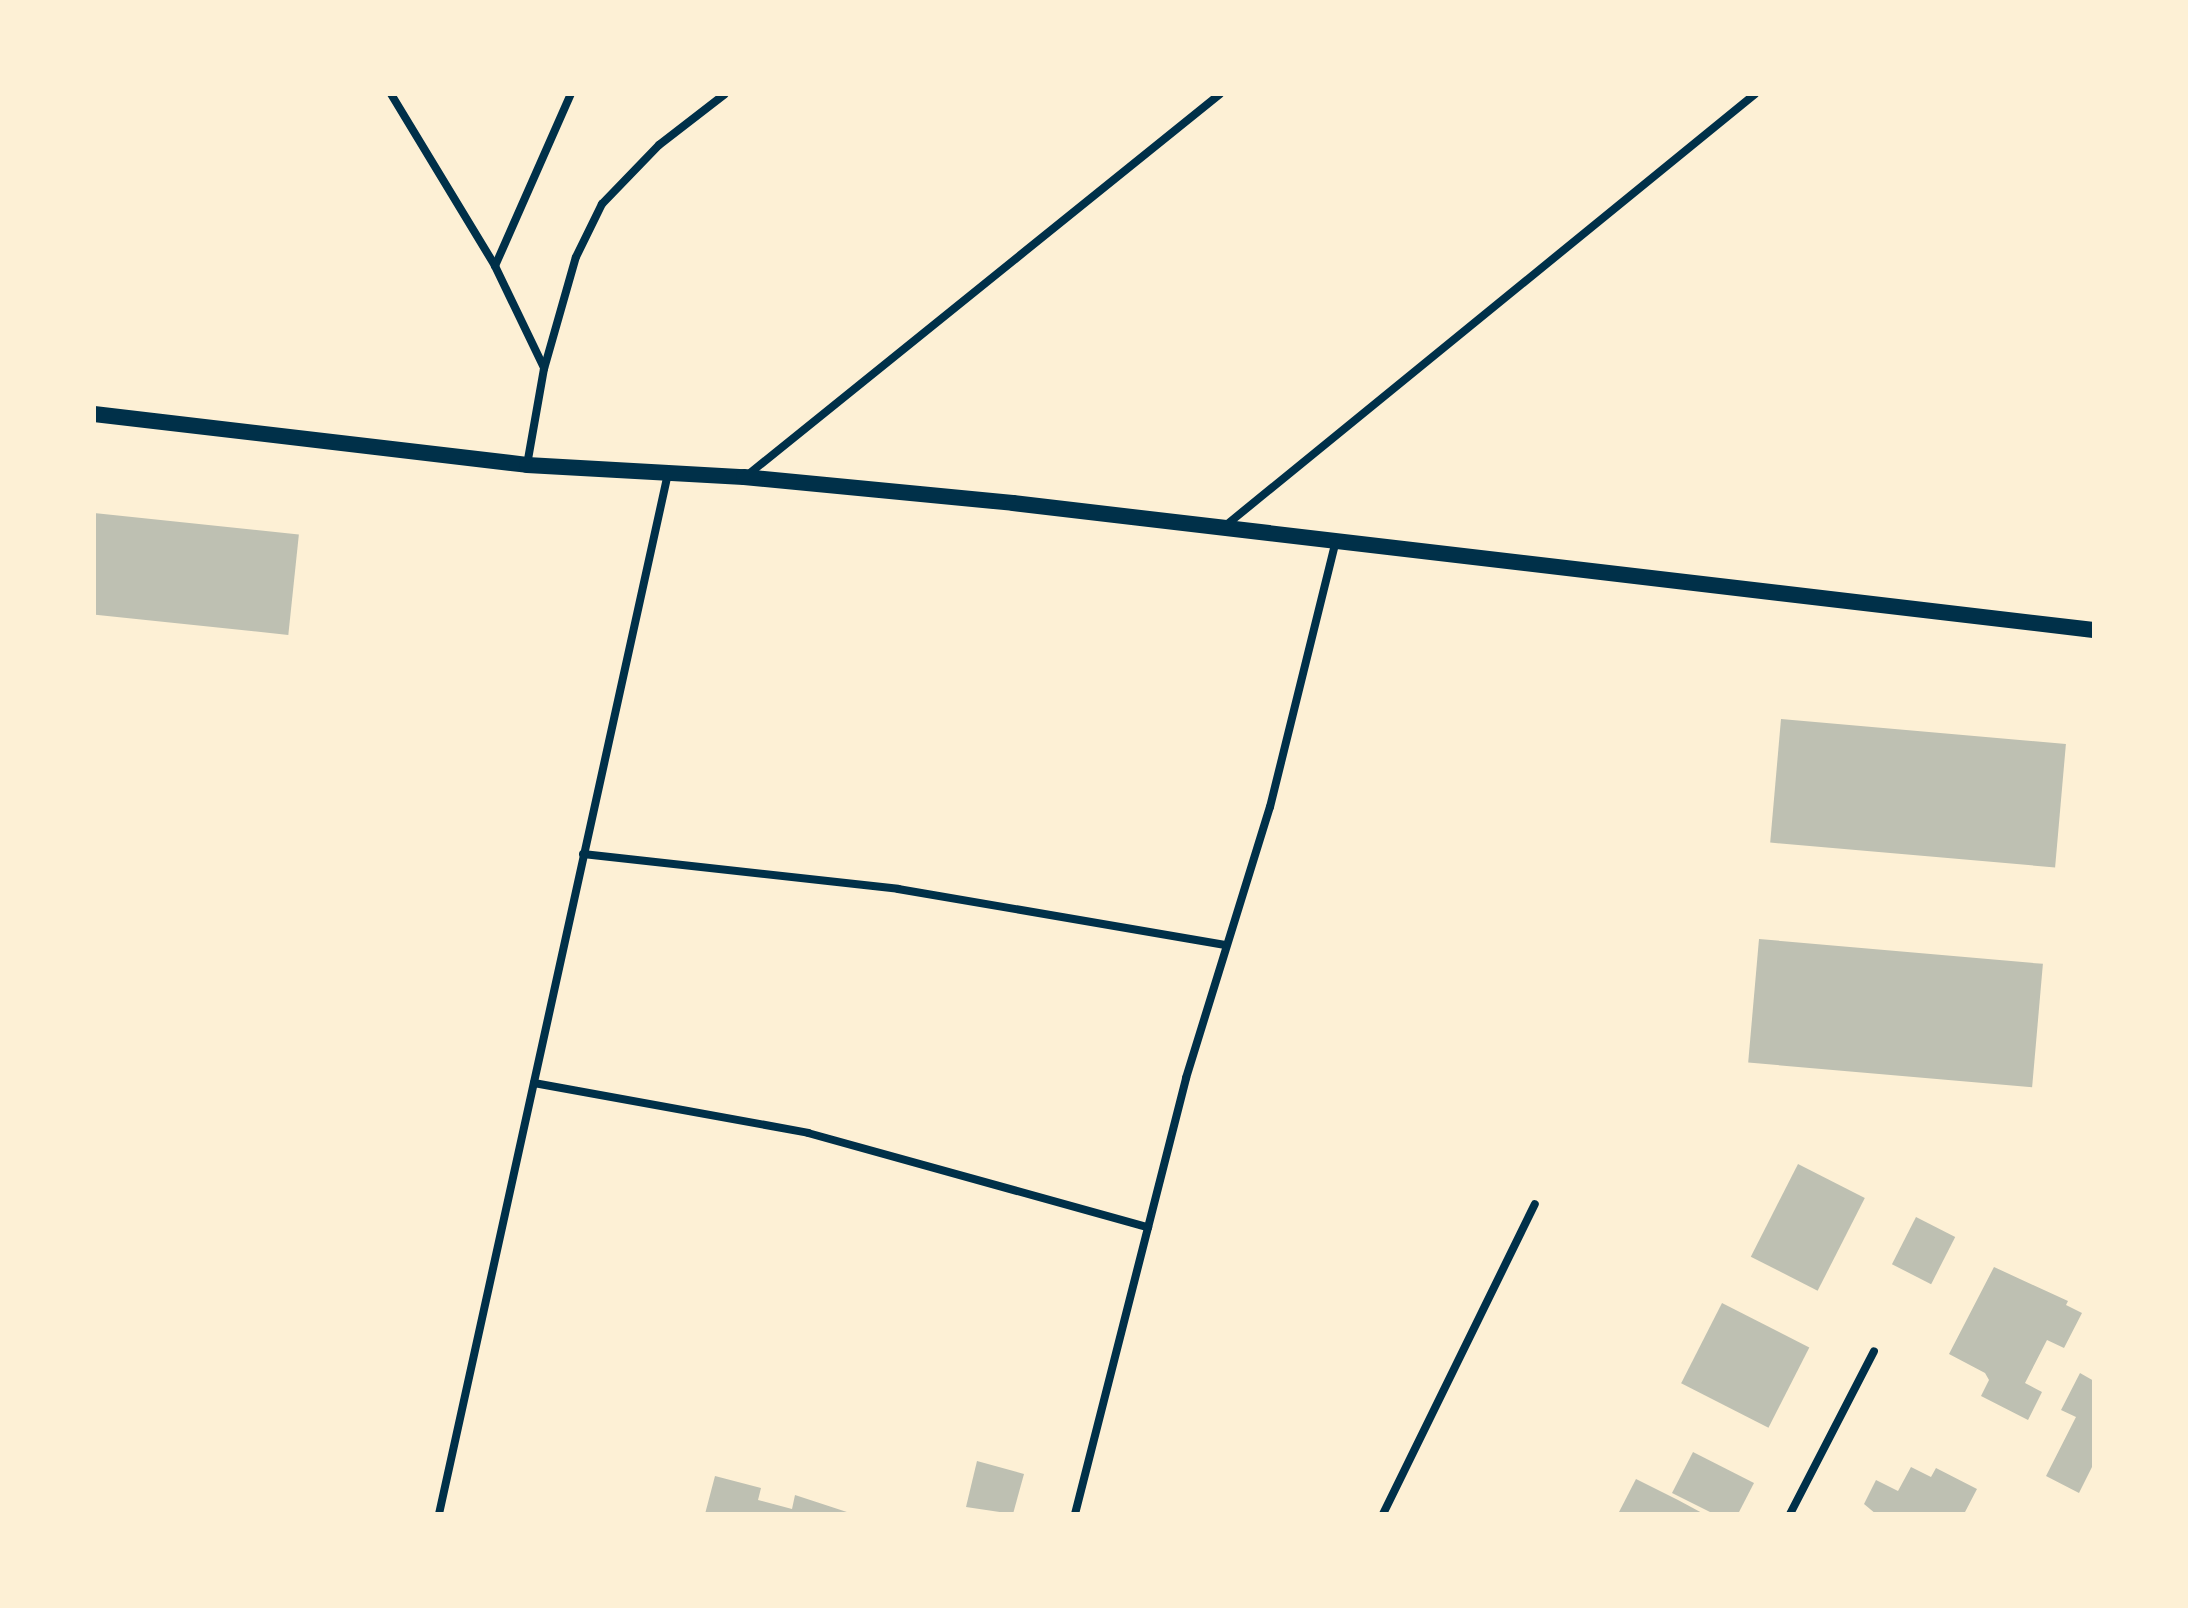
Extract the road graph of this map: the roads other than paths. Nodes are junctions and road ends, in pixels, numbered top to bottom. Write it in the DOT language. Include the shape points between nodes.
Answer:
graph roads {
  1 [pos="391,94"];
  2 [pos="571,94"];
  3 [pos="725,94"];
  4 [pos="1220,94"];
  5 [pos="1755,94"];
  6 [pos="495,266"];
  7 [pos="544,369"];
  8 [pos="94,414"];
  9 [pos="527,465"];
  10 [pos="668,473"];
  11 [pos="744,477"];
  12 [pos="1224,526"];
  13 [pos="1336,539"];
  14 [pos="2094,630"];
  15 [pos="583,854"];
  16 [pos="1225,945"];
  17 [pos="534,1083"];
  18 [pos="1535,1204"];
  19 [pos="1148,1227"];
  20 [pos="1874,1351"];
  21 [pos="1076,1512"];
  22 [pos="439,1514"];
  23 [pos="1086,1514"];
  24 [pos="1383,1514"];
  25 [pos="1790,1514"];
  1 -- 6 [label="street"];
  2 -- 6 [label="street"];
  3 -- 7 [label="street" via="659,145 602,204 576,257"];
  4 -- 11 [label="street"];
  5 -- 12 [label="street"];
  6 -- 7 [label="street"];
  7 -- 9 [label="street"];
  8 -- 9 [label="main road"];
  9 -- 10 [label="main road"];
  10 -- 11 [label="main road"];
  10 -- 15 [label="street"];
  11 -- 12 [label="main road"];
  12 -- 13 [label="main road"];
  13 -- 14 [label="main road"];
  13 -- 16 [label="street" via="1270,807"];
  15 -- 16 [label="street" via="898,889"];
  15 -- 17 [label="street"];
  16 -- 19 [label="street"];
  17 -- 19 [label="street" via="808,1133"];
  17 -- 22 [label="street"];
  18 -- 24 [label="street"];
  19 -- 21 [label="street"];
  20 -- 25 [label="street"];
  21 -- 23 [label="street"];
}
